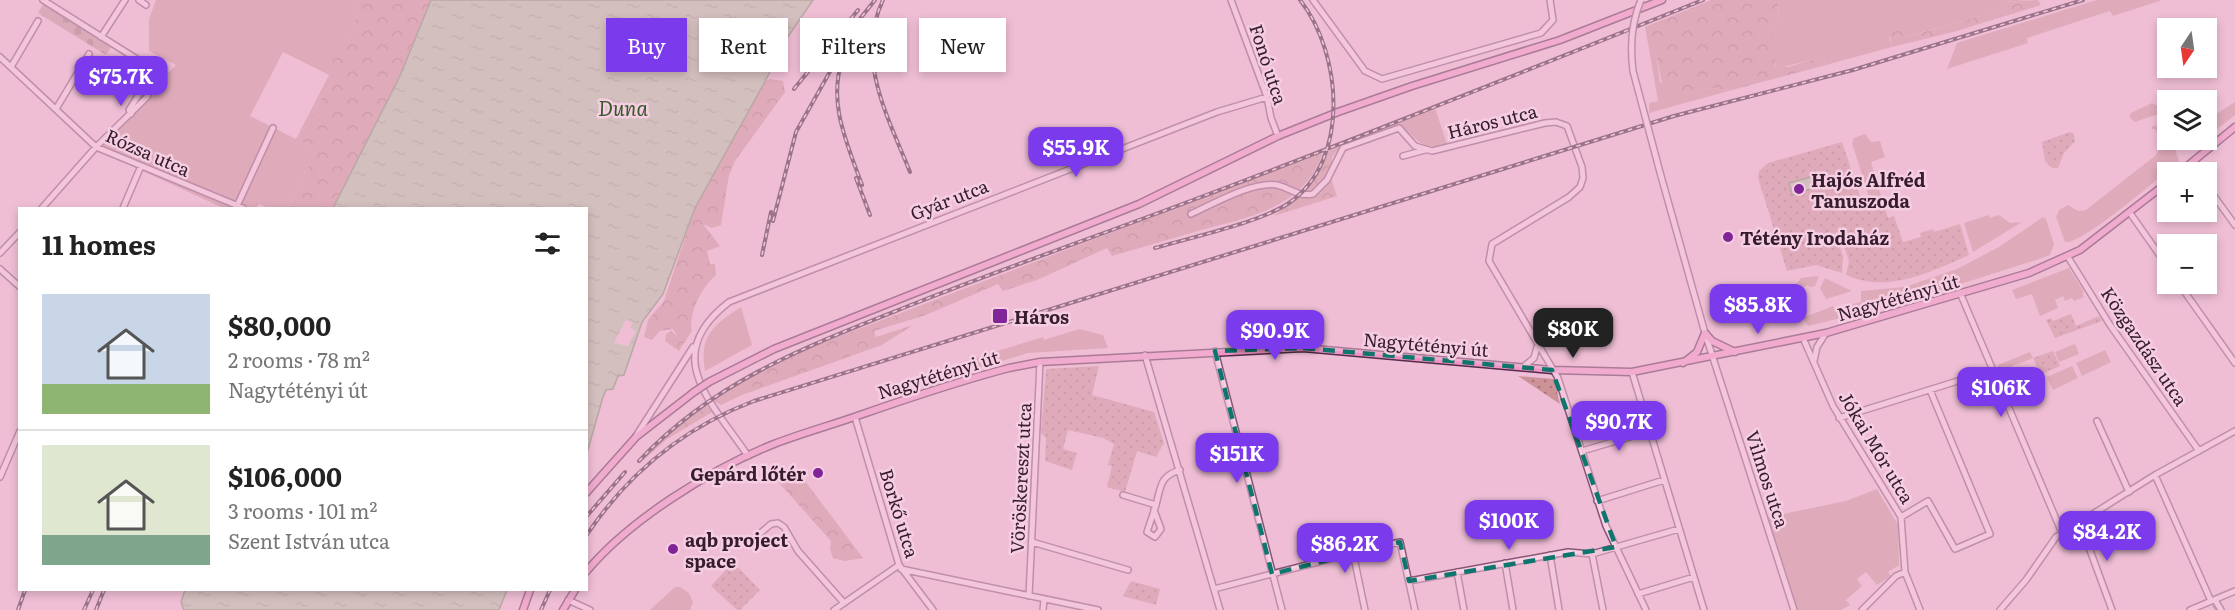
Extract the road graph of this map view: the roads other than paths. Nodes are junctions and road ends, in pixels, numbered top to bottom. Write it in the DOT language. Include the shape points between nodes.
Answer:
graph roads {
  1 [pos="125,0"];
  2 [pos="138,0"];
  3 [pos="1231,0"];
  4 [pos="1313,0"];
  5 [pos="1550,0"];
  6 [pos="1641,0"];
  7 [pos="1662,0"];
  8 [pos="47,1"];
  9 [pos="146,5"];
  10 [pos="38,21"];
  11 [pos="101,37"];
  12 [pos="90,54"];
  13 [pos="0,57"];
  14 [pos="11,67"];
  15 [pos="146,82"];
  16 [pos="1267,97"];
  17 [pos="56,109"];
  18 [pos="131,114"];
  19 [pos="2235,127"];
  20 [pos="273,128"];
  21 [pos="1278,136"];
  22 [pos="96,147"];
  23 [pos="1425,150"];
  24 [pos="1403,156"];
  25 [pos="2192,162"];
  26 [pos="141,166"];
  27 [pos="2157,191"];
  28 [pos="2217,200"];
  29 [pos="45,207"];
  30 [pos="123,207"];
  31 [pos="240,207"];
  32 [pos="2130,213"];
  33 [pos="1191,214"];
  34 [pos="2235,225"];
  35 [pos="18,234"];
  36 [pos="2157,251"];
  37 [pos="0,253"];
  38 [pos="2068,257"];
  39 [pos="0,269"];
  40 [pos="18,285"];
  41 [pos="2186,294"];
  42 [pos="1961,295"];
  43 [pos="1705,333"];
  44 [pos="1826,333"];
  45 [pos="1803,338"];
  46 [pos="693,347"];
  47 [pos="1537,347"];
  48 [pos="1215,351"];
  49 [pos="1736,352"];
  50 [pos="1145,355"];
  51 [pos="1713,357"];
  52 [pos="1040,362"];
  53 [pos="1683,363"];
  54 [pos="1814,363"];
  55 [pos="2235,363"];
  56 [pos="1523,367"];
  57 [pos="1552,370"];
  58 [pos="1993,370"];
  59 [pos="1632,372"];
  60 [pos="1930,390"];
  61 [pos="855,417"];
  62 [pos="1839,418"];
  63 [pos="2097,421"];
  64 [pos="1650,431"];
  65 [pos="2235,431"];
  66 [pos="18,436"];
  67 [pos="636,437"];
  68 [pos="2199,450"];
  69 [pos="1582,451"];
  70 [pos="748,456"];
  71 [pos="1180,470"];
  72 [pos="2155,475"];
  73 [pos="0,477"];
  74 [pos="1664,480"];
  75 [pos="588,491"];
  76 [pos="2129,492"];
  77 [pos="1124,495"];
  78 [pos="1597,501"];
  79 [pos="1901,517"];
  80 [pos="2080,523"];
  81 [pos="1678,529"];
  82 [pos="2062,533"];
  83 [pos="757,536"];
  84 [pos="1032,542"];
  85 [pos="1616,547"];
  86 [pos="1354,553"];
  87 [pos="1592,554"];
  88 [pos="1550,555"];
  89 [pos="1505,563"];
  90 [pos="900,567"];
  91 [pos="588,570"];
  92 [pos="1128,570"];
  93 [pos="1457,572"];
  94 [pos="1905,572"];
  95 [pos="1272,574"];
  96 [pos="1694,577"];
  97 [pos="1408,581"];
  98 [pos="1214,589"];
  99 [pos="530,591"];
  100 [pos="573,591"];
  101 [pos="2235,591"];
  102 [pos="1638,594"];
  103 [pos="1029,596"];
  104 [pos="1044,599"];
  105 [pos="568,600"];
  106 [pos="2213,600"];
  107 [pos="842,606"];
  108 [pos="523,610"];
  109 [pos="563,610"];
  110 [pos="590,610"];
  111 [pos="834,610"];
  112 [pos="933,610"];
  113 [pos="1043,610"];
  114 [pos="1098,610"];
  115 [pos="1220,610"];
  116 [pos="1282,610"];
  117 [pos="1365,610"];
  118 [pos="1414,610"];
  119 [pos="1464,610"];
  120 [pos="1513,610"];
  121 [pos="1559,610"];
  122 [pos="1603,610"];
  123 [pos="1646,610"];
  124 [pos="1704,610"];
  125 [pos="1794,610"];
  126 [pos="1862,610"];
  127 [pos="1920,610"];
  128 [pos="2000,610"];
  129 [pos="2112,610"];
  130 [pos="2190,610"];
  131 [pos="2221,610"];
  1 -- 11 [label="street"];
  2 -- 9 [label="street"];
  3 -- 16 [label="street, Fonó utca"];
  4 -- 5 [label="street" via="1365,71 1382,79 1541,33 1553,20"];
  6 -- 43 [label="street, Vilmos utca, bridge" via="1634,19 1630,54 1635,82"];
  7 -- 21 [label="main road" via="1560,40 1377,97"];
  8 -- 11 [label="street"];
  10 -- 14 [label="street"];
  11 -- 18 [label="street" via="148,66 151,91"];
  12 -- 17 [label="street"];
  13 -- 14 [label="street, Rózsa utca"];
  14 -- 17 [label="street, Rózsa utca"];
  15 -- 18 [label="street" via="129,110"];
  16 -- 21 [label="street, Fonó utca"];
  16 -- 46 [label="street, Gyár utca" via="1217,112 743,295 717,312"];
  17 -- 22 [label="street, Rózsa utca"];
  18 -- 22 [label="street"];
  19 -- 25 [label="main road"];
  20 -- 31 [label="street"];
  21 -- 67 [label="main road, bridge" via="1139,204 774,349 709,382"];
  22 -- 26 [label="street, Rózsa utca"];
  22 -- 29 [label="street"];
  23 -- 24 [label="street"];
  23 -- 33 [label="street, Háros utca" via="1415,146 1399,128 1348,145 1313,194 1263,185"];
  23 -- 47 [label="street, Háros utca" via="1551,122 1561,123 1570,131 1583,173 1580,187 1497,240 1489,254 1491,268"];
  26 -- 30 [label="street"];
  26 -- 31 [label="street, Rózsa utca"];
  27 -- 32 [label="main road, Nagytétényi út"];
  28 -- 34 [label="street"];
  32 -- 36 [label="street"];
  32 -- 38 [label="main road, Nagytétényi út"];
  35 -- 37 [label="street"];
  38 -- 42 [label="main road, Nagytétényi út"];
  38 -- 68 [label="street, Közgazdász utca"];
  39 -- 40 [label="street"];
  41 -- 55 [label="street"];
  42 -- 44 [label="main road, Nagytétényi út"];
  42 -- 58 [label="street"];
  43 -- 49 [label="main road" via="1717,344"];
  43 -- 51 [label="street, Vilmos utca"];
  43 -- 53 [label="main road" via="1697,352"];
  44 -- 45 [label="main road, Nagytétényi út"];
  44 -- 54 [label="street" via="1817,347"];
  45 -- 49 [label="main road, Nagytétényi út"];
  45 -- 54 [label="street, Jókai Mór utca"];
  46 -- 67 [label="street, Gyár utca"];
  46 -- 70 [label="street" via="705,393"];
  47 -- 56 [label="street" via="1534,358"];
  47 -- 57 [label="street, Háros utca"];
  48 -- 50 [label="main road, Nagytétényi út"];
  48 -- 56 [label="main road, Nagytétényi út" via="1303,348"];
  48 -- 95 [label="street"];
  49 -- 51 [label="main road, Nagytétényi út"];
  50 -- 52 [label="main road, Nagytétényi út"];
  50 -- 71 [label="street"];
  51 -- 53 [label="main road, Nagytétényi út"];
  51 -- 125 [label="street, Vilmos utca"];
  52 -- 61 [label="main road, Nagytétényi út" via="991,373"];
  52 -- 84 [label="street, Vöröskereszt utca"];
  53 -- 59 [label="main road, Nagytétényi út"];
  54 -- 62 [label="street, Jókai Mór utca"];
  56 -- 57 [label="main road, Nagytétényi út"];
  57 -- 59 [label="main road, Nagytétényi út"];
  57 -- 69 [label="street, Háros utca"];
  58 -- 60 [label="street"];
  58 -- 82 [label="street"];
  59 -- 64 [label="street"];
  60 -- 62 [label="street"];
  60 -- 79 [label="street" via="1990,534 1955,549 1928,501"];
  61 -- 70 [label="main road, Nagytétényi út"];
  61 -- 90 [label="street, Borkő utca"];
  62 -- 79 [label="street, Jókai Mór utca"];
  63 -- 76 [label="street"];
  64 -- 69 [label="street"];
  64 -- 74 [label="street"];
  65 -- 68 [label="street"];
  66 -- 73 [label="street"];
  67 -- 75 [label="main road"];
  68 -- 72 [label="street"];
  69 -- 78 [label="street, Háros utca"];
  70 -- 91 [label="main road, Nagytétényi út" via="646,517"];
  71 -- 77 [label="street" via="1164,478 1155,508"];
  71 -- 98 [label="street"];
  72 -- 76 [label="street"];
  72 -- 106 [label="street"];
  74 -- 78 [label="street"];
  74 -- 81 [label="street"];
  76 -- 80 [label="street"];
  78 -- 85 [label="street, Háros utca"];
  79 -- 94 [label="street, Jókai Mór utca"];
  80 -- 82 [label="street"];
  80 -- 129 [label="street"];
  81 -- 85 [label="street"];
  81 -- 96 [label="street"];
  82 -- 128 [label="street" via="2050,542 2026,580"];
  83 -- 107 [label="street" via="771,524 784,527"];
  84 -- 92 [label="street"];
  84 -- 103 [label="street, Vöröskereszt utca"];
  85 -- 87 [label="street"];
  85 -- 102 [label="street, Háros utca"];
  86 -- 95 [label="street"];
  86 -- 97 [label="street" via="1400,542"];
  86 -- 117 [label="street"];
  87 -- 88 [label="street"];
  87 -- 122 [label="street"];
  88 -- 89 [label="street"];
  88 -- 121 [label="street"];
  89 -- 93 [label="street"];
  89 -- 120 [label="street"];
  90 -- 103 [label="street"];
  90 -- 107 [label="street"];
  90 -- 112 [label="street, Borkő utca"];
  93 -- 97 [label="street"];
  93 -- 119 [label="street"];
  94 -- 126 [label="street"];
  94 -- 127 [label="street, Jókai Mór utca"];
  95 -- 98 [label="street"];
  95 -- 116 [label="street"];
  96 -- 102 [label="street"];
  96 -- 124 [label="street"];
  97 -- 118 [label="street"];
  98 -- 115 [label="street"];
  99 -- 108 [label="main road"];
  100 -- 105 [label="main road"];
  101 -- 106 [label="street"];
  102 -- 123 [label="street, Háros utca"];
  103 -- 104 [label="street"];
  104 -- 113 [label="street"];
  104 -- 114 [label="street"];
  105 -- 109 [label="main road"];
  105 -- 110 [label="street"];
  106 -- 130 [label="street"];
  106 -- 131 [label="street"];
  107 -- 111 [label="street"];
}
